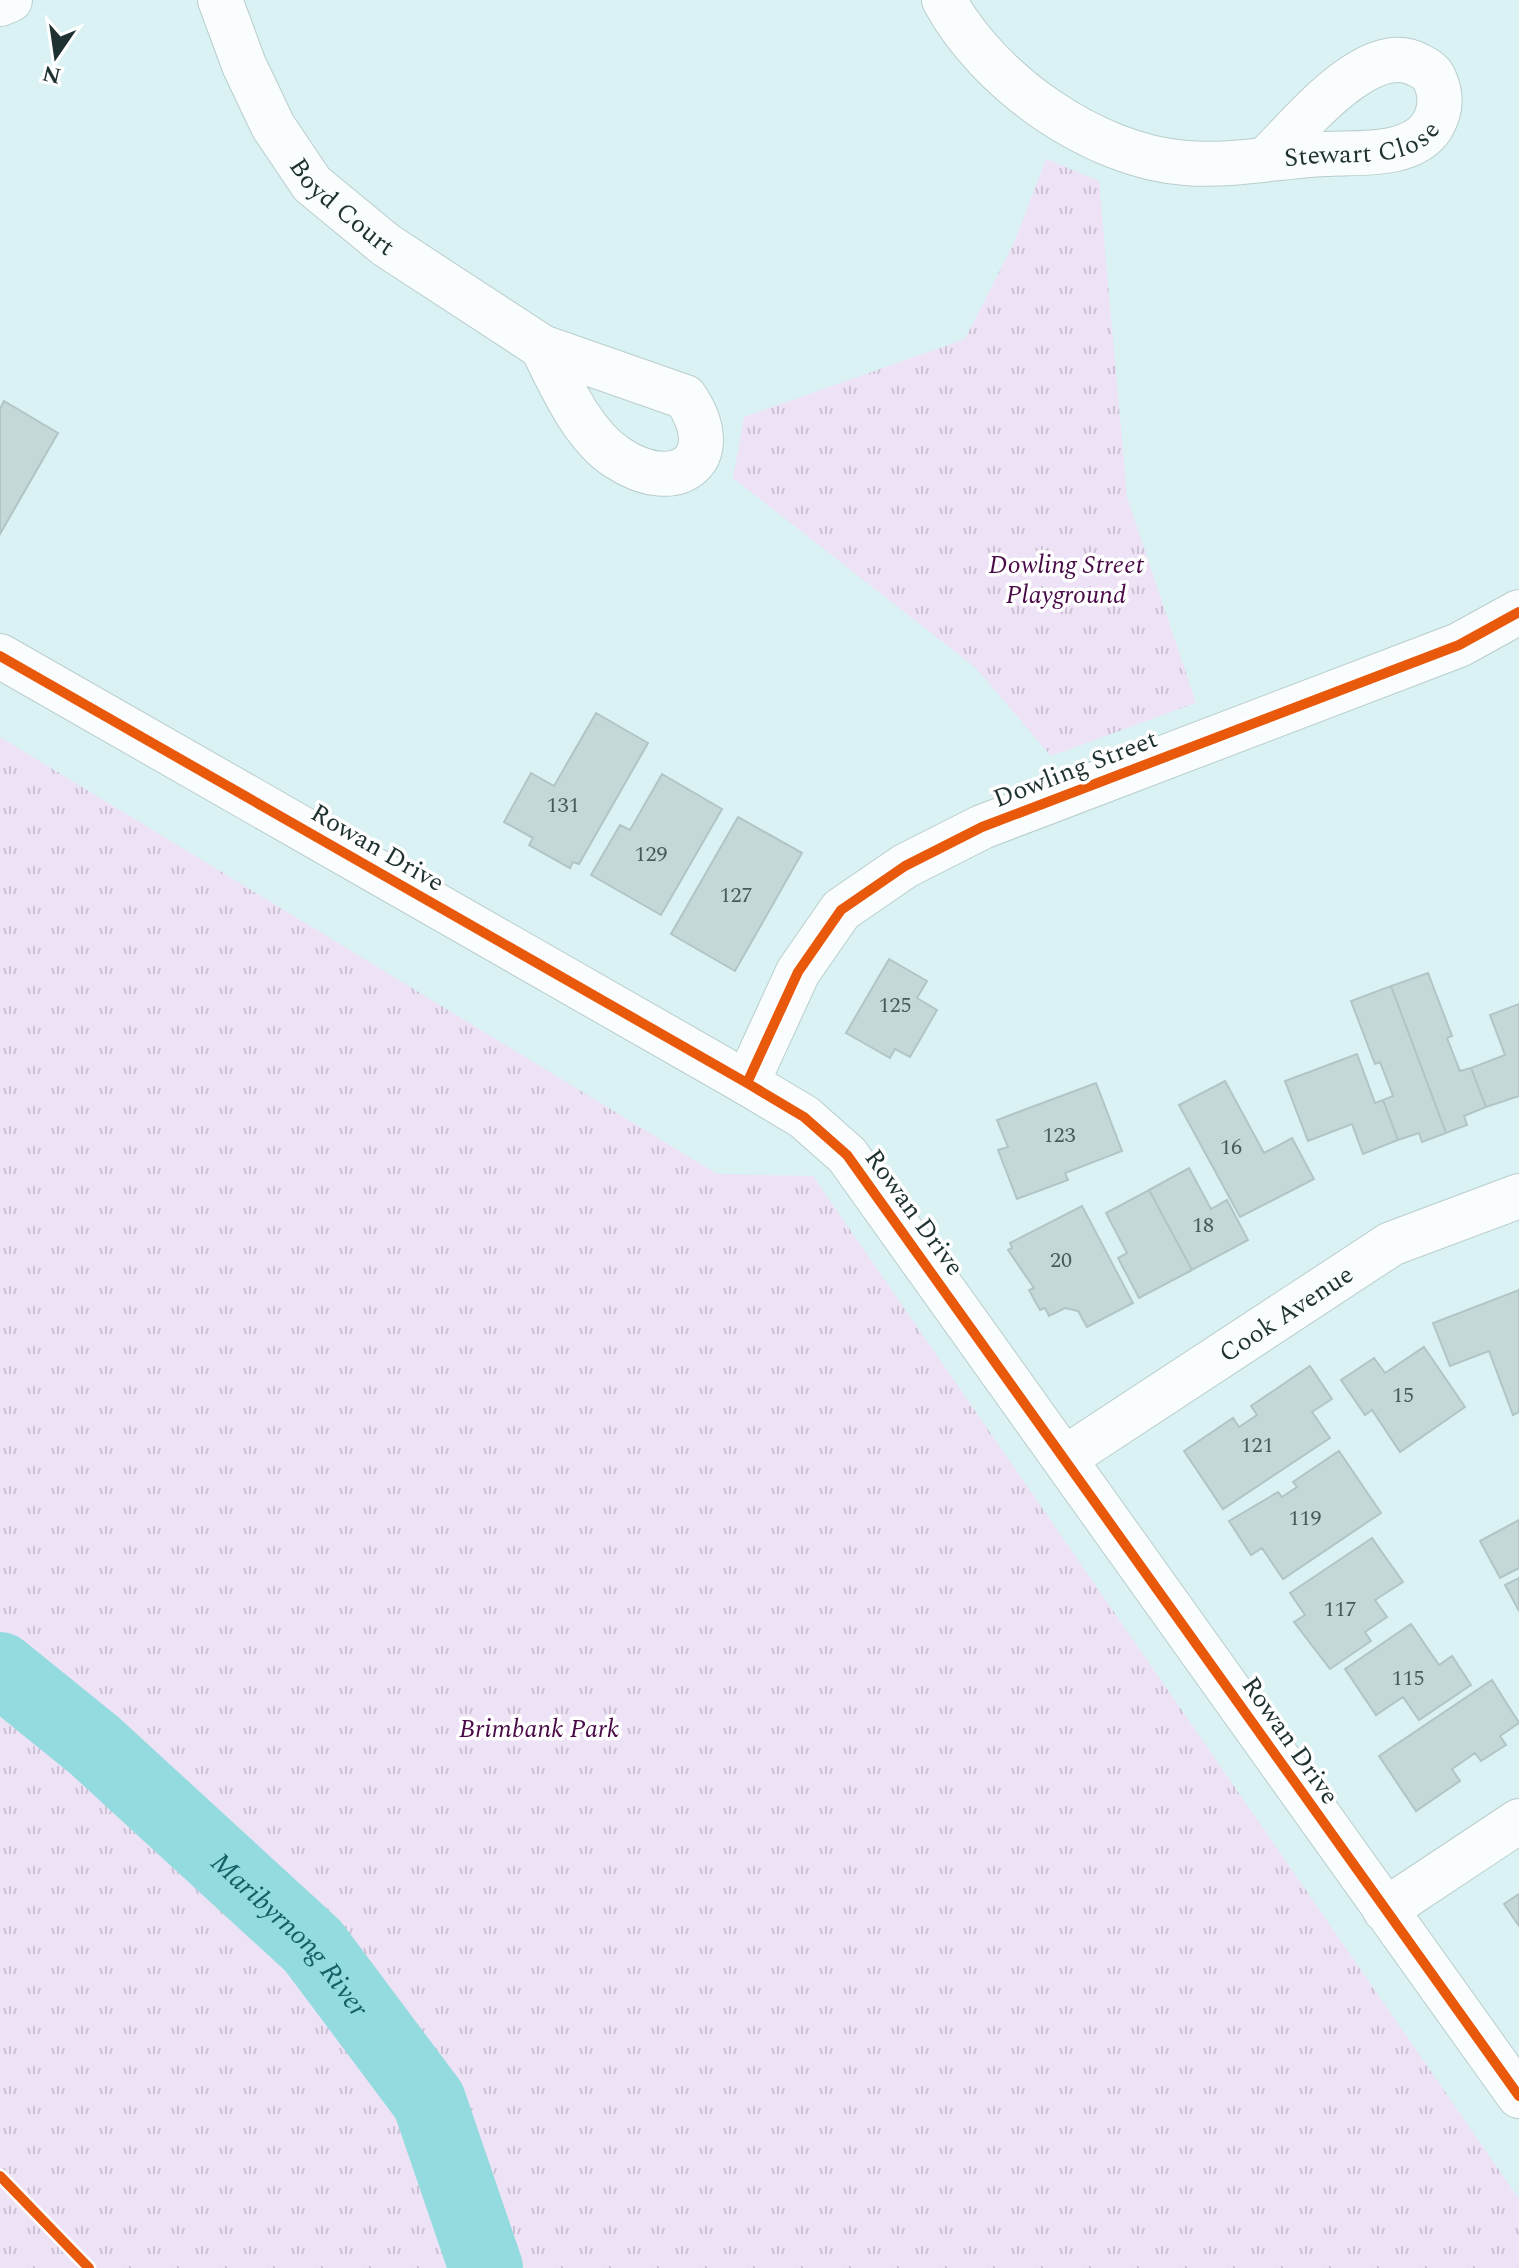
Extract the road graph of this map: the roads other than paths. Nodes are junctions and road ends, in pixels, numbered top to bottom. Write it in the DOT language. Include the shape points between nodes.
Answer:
graph roads {
  1 [pos="10,0"];
  2 [pos="220,0"];
  3 [pos="944,0"];
  4 [pos="0,4"];
  5 [pos="1268,157"];
  6 [pos="542,347"];
  7 [pos="1519,612"];
  8 [pos="0,656"];
  9 [pos="747,1083"];
  10 [pos="1519,1196"];
  11 [pos="1065,1458"];
  12 [pos="1519,1821"];
  13 [pos="1385,1910"];
  14 [pos="1519,2096"];
  1 -- 4 [label="street"];
  2 -- 6 [label="street, Boyd Court" via="273,126 312,184 386,245"];
  3 -- 5 [label="street, Stewart Close" via="970,42 1008,79 1101,142 1183,163"];
  7 -- 9 [label="street, Dowling Street" via="1459,645 982,827 905,866 841,910 798,972"];
  8 -- 9 [label="street, Rowan Drive"];
  9 -- 11 [label="street, Rowan Drive" via="804,1117 847,1155"];
  10 -- 11 [label="street, Cook Avenue" via="1391,1244"];
  11 -- 13 [label="street, Rowan Drive"];
  12 -- 13 [label="street"];
  13 -- 14 [label="street, Rowan Drive"];
}
